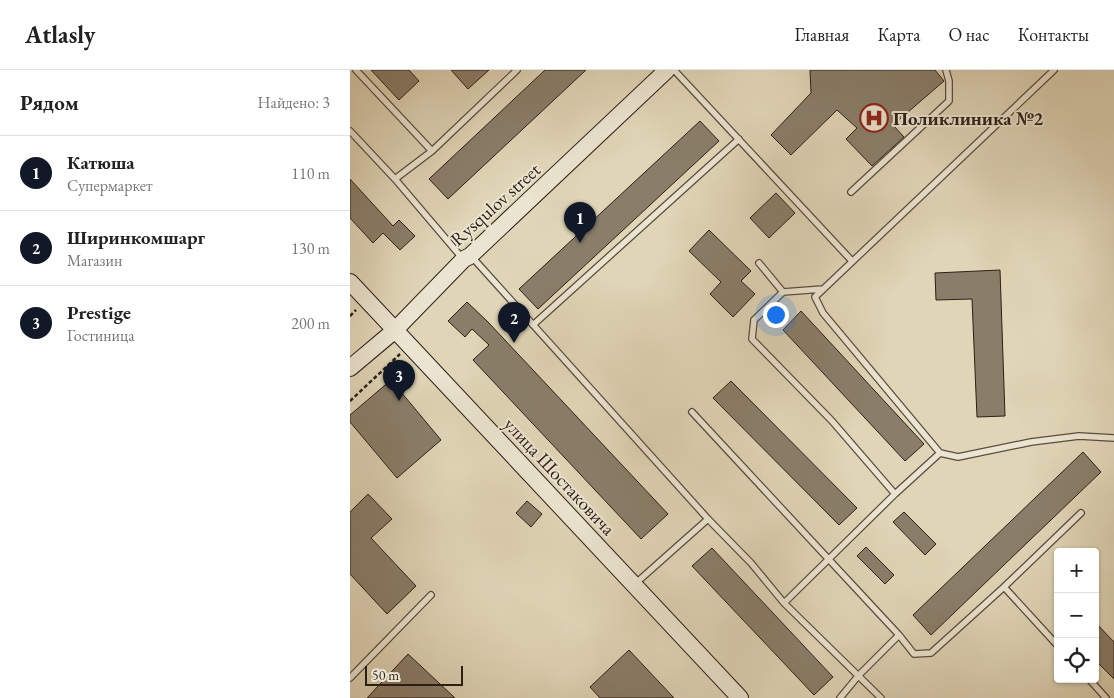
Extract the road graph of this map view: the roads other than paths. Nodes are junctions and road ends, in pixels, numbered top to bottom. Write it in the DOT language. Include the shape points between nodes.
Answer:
graph roads {
  1 [pos="356,70"];
  2 [pos="517,70"];
  3 [pos="668,70"];
  4 [pos="674,70"];
  5 [pos="946,70"];
  6 [pos="1054,70"];
  7 [pos="350,131"];
  8 [pos="739,140"];
  9 [pos="432,151"];
  10 [pos="395,180"];
  11 [pos="851,192"];
  12 [pos="467,258"];
  13 [pos="852,261"];
  14 [pos="759,263"];
  15 [pos="350,282"];
  16 [pos="823,289"];
  17 [pos="784,292"];
  18 [pos="533,326"];
  19 [pos="394,330"];
  20 [pos="350,368"];
  21 [pos="692,412"];
  22 [pos="1114,438"];
  23 [pos="940,453"];
  24 [pos="895,494"];
  25 [pos="1081,513"];
  26 [pos="708,519"];
  27 [pos="828,560"];
  28 [pos="634,584"];
  29 [pos="1004,587"];
  30 [pos="431,595"];
  31 [pos="784,603"];
  32 [pos="899,635"];
  33 [pos="1054,642"];
  34 [pos="859,675"];
  35 [pos="350,678"];
  36 [pos="1092,683"];
  37 [pos="740,698"];
  38 [pos="840,698"];
  39 [pos="881,698"];
  40 [pos="1106,698"];
  1 -- 9 [label="lane"];
  2 -- 9 [label="lane"];
  3 -- 12 [label="street, Rysqulov street"];
  4 -- 8 [label="lane"];
  5 -- 11 [label="lane" via="949,101"];
  6 -- 13 [label="lane"];
  7 -- 10 [label="lane"];
  8 -- 13 [label="lane"];
  8 -- 18 [label="lane"];
  9 -- 10 [label="lane"];
  10 -- 12 [label="lane"];
  12 -- 18 [label="lane"];
  12 -- 19 [label="street, Rysqulov street"];
  13 -- 16 [label="lane"];
  14 -- 17 [label="lane"];
  15 -- 19 [label="street, улица Шостаковича"];
  16 -- 17 [label="lane"];
  16 -- 23 [label="lane" via="815,297 823,313"];
  17 -- 24 [label="lane" via="754,320 752,339 832,421"];
  18 -- 26 [label="lane"];
  19 -- 20 [label="street, Rysqulov street"];
  19 -- 28 [label="street, улица Шостаковича"];
  21 -- 27 [label="lane"];
  22 -- 23 [label="lane" via="1079,436 958,457"];
  23 -- 24 [label="lane"];
  24 -- 27 [label="lane"];
  25 -- 29 [label="lane"];
  26 -- 28 [label="lane"];
  26 -- 31 [label="lane" via="752,563"];
  27 -- 31 [label="lane"];
  27 -- 32 [label="lane"];
  28 -- 37 [label="street, улица Шостаковича"];
  29 -- 32 [label="lane" via="932,653 914,654"];
  29 -- 33 [label="lane"];
  30 -- 35 [label="lane"];
  31 -- 34 [label="lane"];
  32 -- 34 [label="lane"];
  34 -- 38 [label="lane"];
  34 -- 39 [label="lane"];
  36 -- 40 [label="lane"];
}
